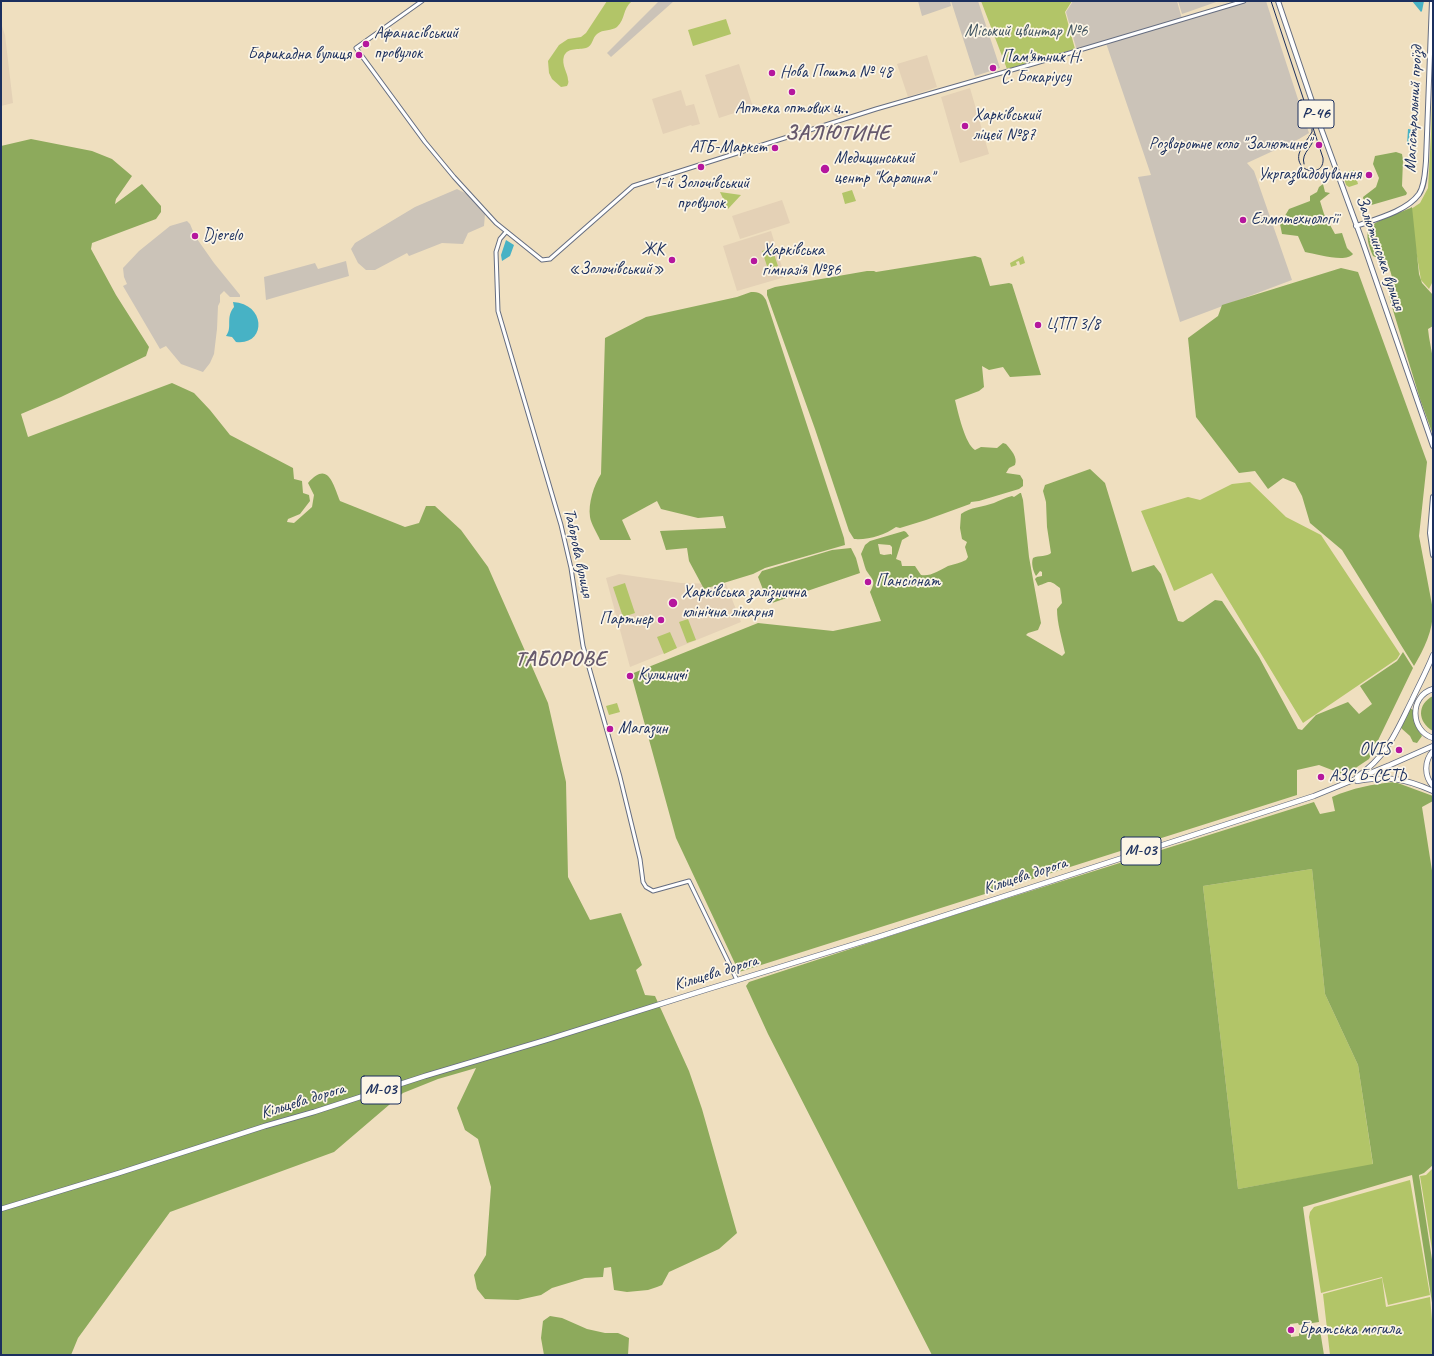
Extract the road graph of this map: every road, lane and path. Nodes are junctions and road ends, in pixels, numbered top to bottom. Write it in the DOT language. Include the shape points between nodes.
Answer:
graph roads {
  1 [pos="422,1"];
  2 [pos="1244,1"];
  3 [pos="1278,1"];
  4 [pos="1432,1"];
  5 [pos="1356,226"];
  6 [pos="506,232"];
  7 [pos="1433,446"];
  8 [pos="1433,496"];
  9 [pos="1433,555"];
  10 [pos="1433,655"];
  11 [pos="1433,689"];
  12 [pos="1433,738"];
  13 [pos="1433,746"];
  14 [pos="1433,751"];
  15 [pos="1347,783"];
  16 [pos="1433,786"];
  17 [pos="1433,791"];
  18 [pos="737,980"];
  19 [pos="1,1209"];
  1 -- 6 [label="street" via="356,48 426,142 480,206"];
  2 -- 6 [label="street" via="876,109 631,187 550,259 542,260"];
  3 -- 5 [label="main road, Залютинська вулиця / Р-46"];
  4 -- 5 [label="main road, Магістральний проїзд" via="1426,161 1420,193 1398,210"];
  5 -- 7 [label="main road, Залютинська вулиця / Р-46"];
  6 -- 18 [label="street, Таборова вулиця" via="500,239 496,252 498,311 561,525 571,568 583,646 620,777 644,882 646,887 653,891 689,881"];
  8 -- 9 [label="main road" via="1430,533"];
  10 -- 15 [label="highway" via="1388,747 1372,765"];
  11 -- 12 [label="highway" via="1425,692 1420,698 1416,718 1421,730"];
  13 -- 15 [label="highway, Кільцева дорога / М-03"];
  14 -- 16 [label="highway" via="1428,758 1426,769"];
  15 -- 17 [label="highway" via="1394,778"];
  15 -- 18 [label="highway, Кільцева дорога / М-03" via="1308,798 872,939"];
  18 -- 19 [label="highway, Кільцева дорога / М-03"];
}
